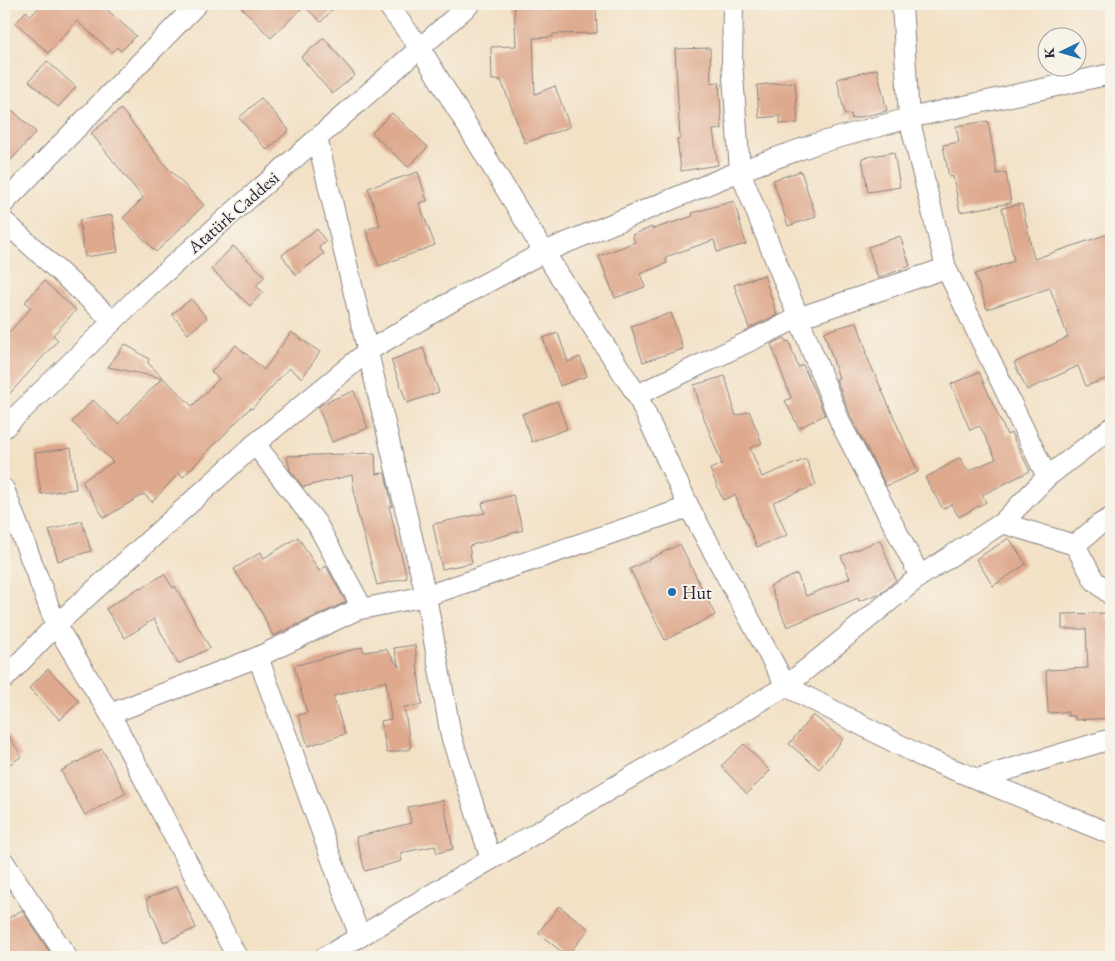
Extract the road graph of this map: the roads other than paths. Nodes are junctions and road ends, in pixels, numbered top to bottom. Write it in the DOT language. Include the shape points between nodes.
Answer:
graph roads {
  1 [pos="197,4"];
  2 [pos="387,4"];
  3 [pos="470,4"];
  4 [pos="733,4"];
  5 [pos="902,4"];
  6 [pos="420,48"];
  7 [pos="1111,74"];
  8 [pos="909,118"];
  9 [pos="318,138"];
  10 [pos="740,171"];
  11 [pos="4,202"];
  12 [pos="4,221"];
  13 [pos="544,252"];
  14 [pos="946,268"];
  15 [pos="798,318"];
  16 [pos="113,321"];
  17 [pos="368,351"];
  18 [pos="637,395"];
  19 [pos="4,428"];
  20 [pos="1111,428"];
  21 [pos="255,444"];
  22 [pos="1047,477"];
  23 [pos="4,489"];
  24 [pos="689,507"];
  25 [pos="1111,518"];
  26 [pos="1002,523"];
  27 [pos="1075,545"];
  28 [pos="920,576"];
  29 [pos="1111,595"];
  30 [pos="426,596"];
  31 [pos="356,610"];
  32 [pos="56,625"];
  33 [pos="258,657"];
  34 [pos="4,679"];
  35 [pos="786,686"];
  36 [pos="110,714"];
  37 [pos="1111,739"];
  38 [pos="977,779"];
  39 [pos="1111,834"];
  40 [pos="491,859"];
  41 [pos="4,862"];
  42 [pos="360,937"];
  43 [pos="67,957"];
  44 [pos="237,957"];
  45 [pos="325,957"];
  1 -- 11 [label="street"];
  2 -- 6 [label="street"];
  3 -- 6 [label="street, Atatürk Caddesi"];
  4 -- 10 [label="street" via="732,62"];
  5 -- 8 [label="street"];
  6 -- 9 [label="street, Atatürk Caddesi"];
  6 -- 13 [label="street"];
  7 -- 8 [label="street"];
  8 -- 10 [label="street" via="815,144"];
  8 -- 14 [label="street"];
  9 -- 16 [label="street, Atatürk Caddesi"];
  9 -- 17 [label="street"];
  10 -- 13 [label="street"];
  10 -- 15 [label="street"];
  12 -- 16 [label="street"];
  13 -- 17 [label="street"];
  13 -- 18 [label="street"];
  14 -- 15 [label="street"];
  14 -- 22 [label="street"];
  15 -- 18 [label="street"];
  15 -- 28 [label="street" via="841,424"];
  16 -- 19 [label="street, Atatürk Caddesi"];
  17 -- 21 [label="street"];
  17 -- 30 [label="street"];
  18 -- 24 [label="street"];
  20 -- 22 [label="street"];
  21 -- 31 [label="street" via="317,524 358,600"];
  21 -- 32 [label="street"];
  22 -- 26 [label="street"];
  23 -- 32 [label="street"];
  24 -- 30 [label="street"];
  24 -- 35 [label="street"];
  25 -- 27 [label="street"];
  26 -- 27 [label="street"];
  26 -- 28 [label="street"];
  27 -- 29 [label="street" via="1094,580"];
  28 -- 35 [label="street"];
  30 -- 31 [label="street"];
  30 -- 40 [label="street" via="451,736"];
  31 -- 33 [label="street"];
  32 -- 34 [label="street"];
  32 -- 36 [label="street"];
  33 -- 36 [label="street"];
  33 -- 42 [label="street"];
  35 -- 38 [label="street" via="923,757"];
  35 -- 40 [label="street"];
  36 -- 44 [label="street"];
  37 -- 38 [label="street"];
  38 -- 39 [label="street"];
  40 -- 42 [label="street"];
  41 -- 43 [label="street"];
  42 -- 45 [label="street"];
}
